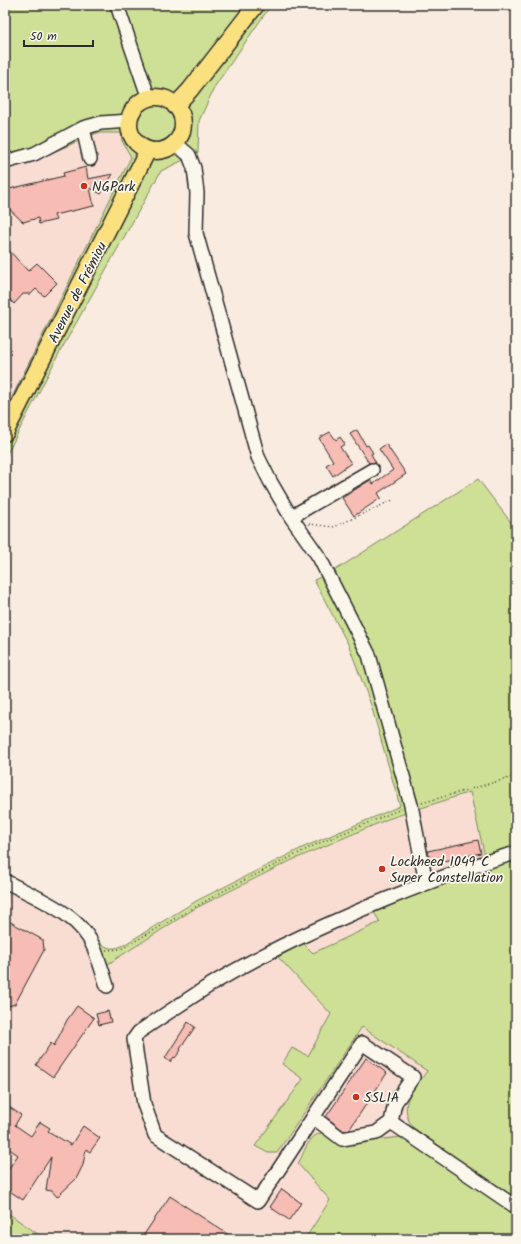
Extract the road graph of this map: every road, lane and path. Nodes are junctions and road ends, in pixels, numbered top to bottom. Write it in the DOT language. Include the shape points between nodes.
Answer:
graph roads {
  1 [pos="117,5"];
  2 [pos="256,5"];
  3 [pos="149,99"];
  4 [pos="176,106"];
  5 [pos="130,121"];
  6 [pos="83,128"];
  7 [pos="175,143"];
  8 [pos="148,150"];
  9 [pos="90,159"];
  10 [pos="5,162"];
  11 [pos="5,433"];
  12 [pos="372,470"];
  13 [pos="393,500"];
  14 [pos="291,517"];
  15 [pos="516,776"];
  16 [pos="411,805"];
  17 [pos="516,853"];
  18 [pos="5,881"];
  19 [pos="426,883"];
  20 [pos="88,938"];
  21 [pos="107,986"];
  22 [pos="313,1117"];
  23 [pos="391,1122"];
  24 [pos="516,1207"];
  1 -- 3 [label="street"];
  2 -- 4 [label="main road"];
  3 -- 4 [label="main road" via="163,99"];
  3 -- 5 [label="main road" via="136,107"];
  4 -- 7 [label="main road" via="183,125"];
  5 -- 6 [label="street" via="102,123"];
  5 -- 8 [label="main road" via="134,139"];
  6 -- 9 [label="street"];
  6 -- 10 [label="street" via="34,154"];
  7 -- 8 [label="main road" via="162,150"];
  7 -- 14 [label="street" via="189,155 194,168 198,193 196,233 258,457"];
  8 -- 11 [label="main road, Avenue de Frémiou"];
  12 -- 14 [label="street"];
  13 -- 14 [label="path" via="334,527 310,524"];
  14 -- 16 [label="street" via="319,557 369,655"];
  15 -- 16 [label="path"];
  16 -- 19 [label="street"];
  16 -- 20 [label="path" via="288,858 120,949 106,950"];
  17 -- 19 [label="street"];
  18 -- 20 [label="street" via="59,910 78,924"];
  19 -- 22 [label="street" via="350,914 287,944 208,987 139,1032 134,1039 144,1104 155,1135 258,1201"];
  20 -- 21 [label="street" via="94,947"];
  22 -- 23 [label="street" via="342,1139 376,1133"];
  22 -- 23 [label="street" via="362,1043 413,1077 395,1103"];
  23 -- 24 [label="street"];
}
